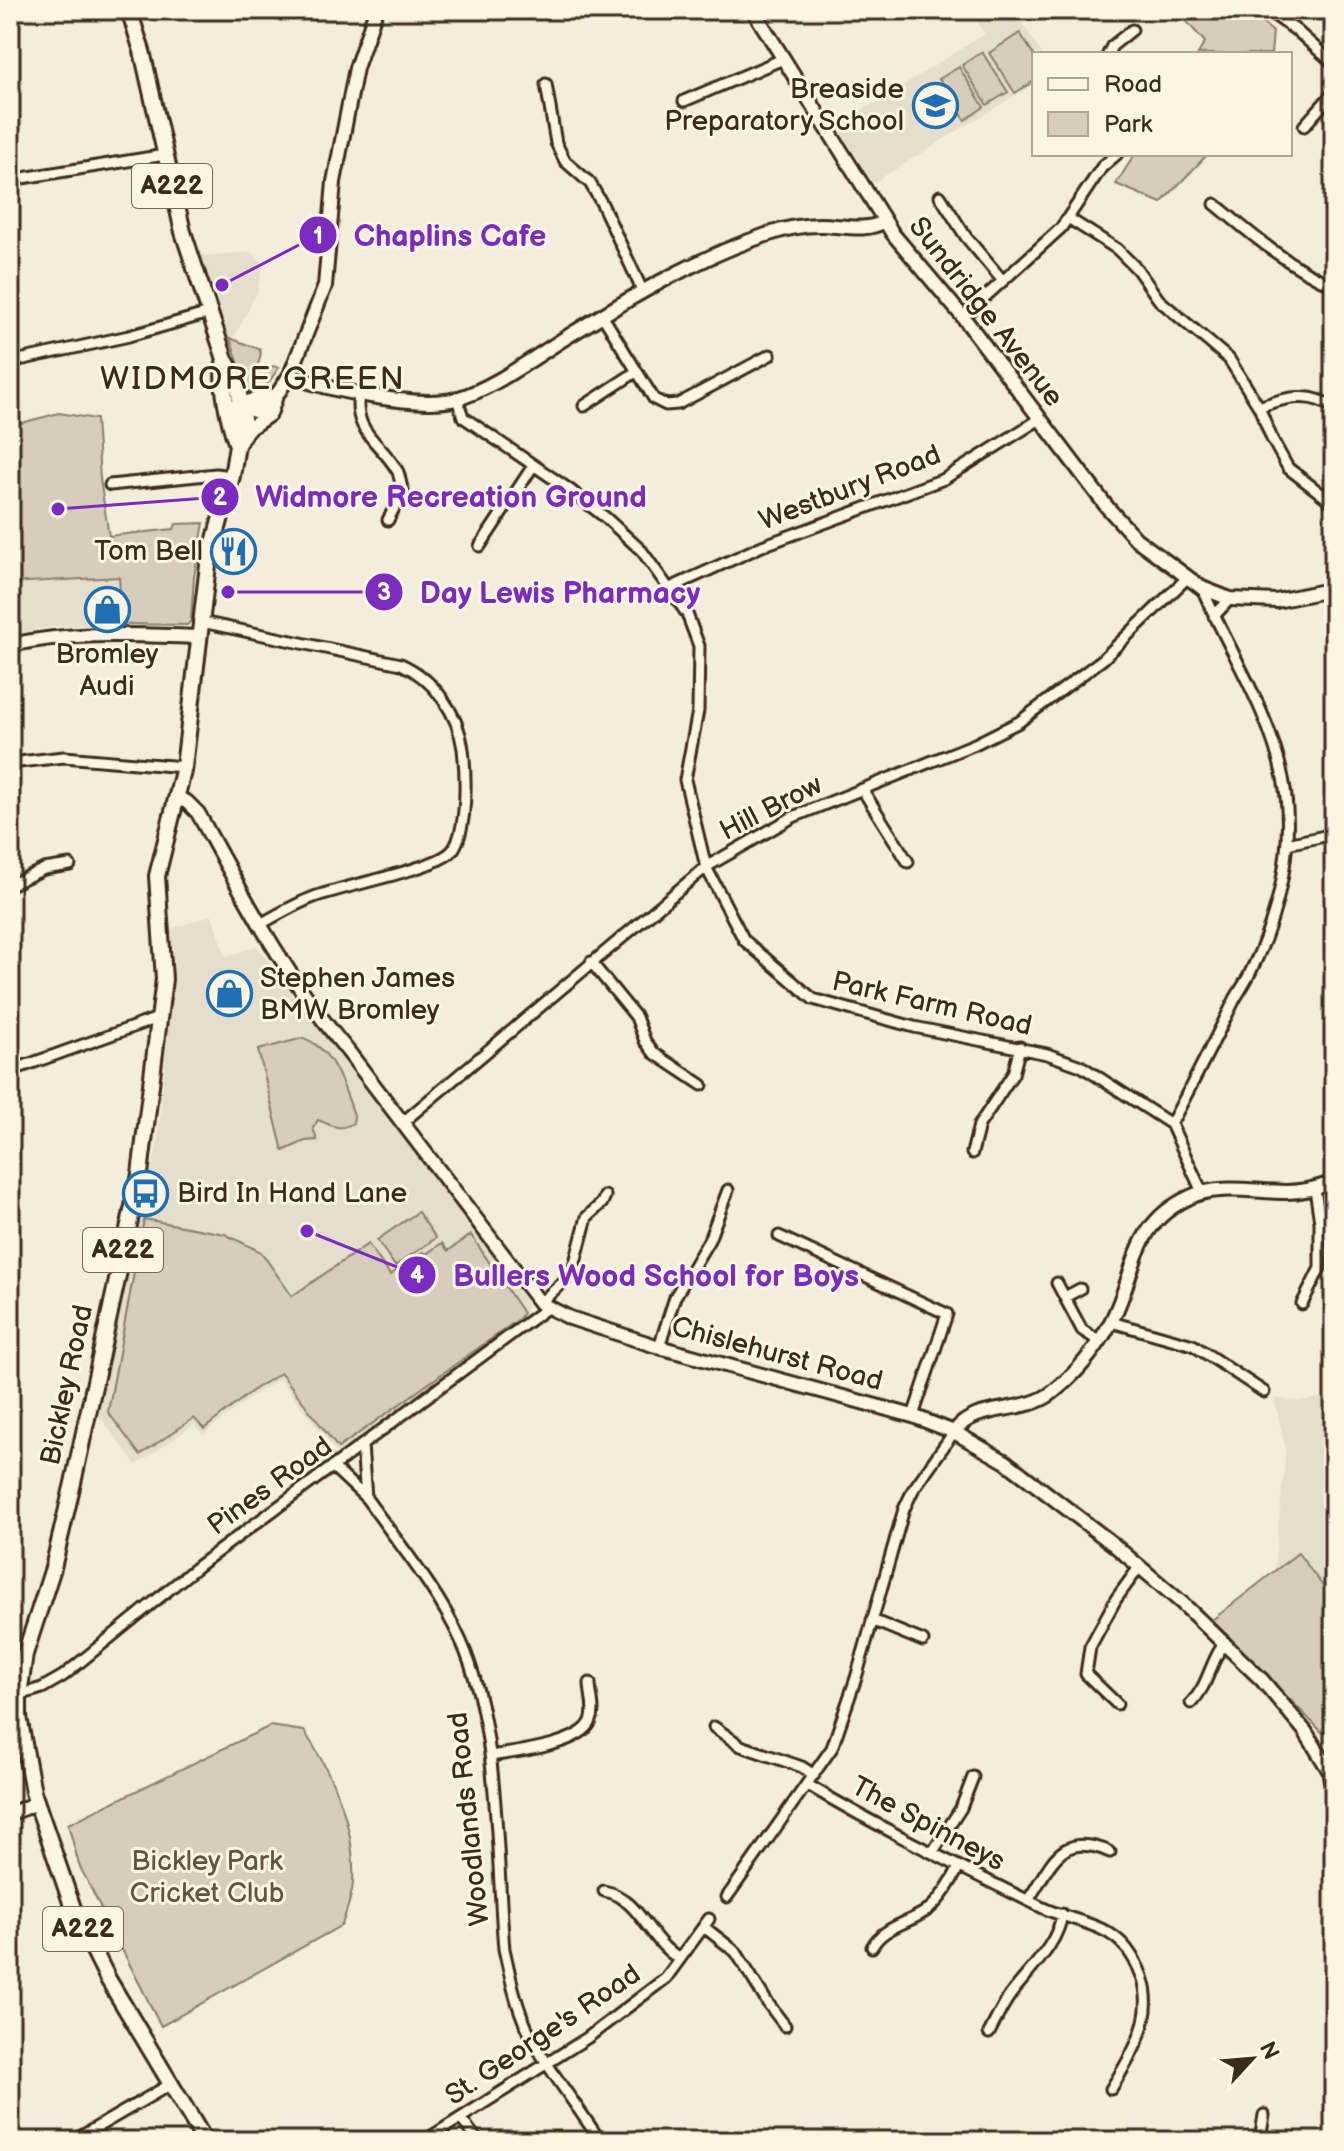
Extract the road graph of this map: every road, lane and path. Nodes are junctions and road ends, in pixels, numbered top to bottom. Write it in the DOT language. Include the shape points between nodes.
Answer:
graph roads {
  1 [pos="129,10"];
  2 [pos="376,10"];
  3 [pos="753,10"];
  4 [pos="1267,10"];
  5 [pos="1132,30"];
  6 [pos="1109,52"];
  7 [pos="783,59"];
  8 [pos="1334,64"];
  9 [pos="546,84"];
  10 [pos="1334,92"];
  11 [pos="684,101"];
  12 [pos="1304,126"];
  13 [pos="165,155"];
  14 [pos="1115,156"];
  15 [pos="10,180"];
  16 [pos="940,196"];
  17 [pos="1215,204"];
  18 [pos="1068,218"];
  19 [pos="885,221"];
  20 [pos="1003,281"];
  21 [pos="1334,286"];
  22 [pos="643,292"];
  23 [pos="209,313"];
  24 [pos="602,315"];
  25 [pos="963,317"];
  26 [pos="770,355"];
  27 [pos="10,362"];
  28 [pos="636,372"];
  29 [pos="290,375"];
  30 [pos="359,393"];
  31 [pos="457,399"];
  32 [pos="274,401"];
  33 [pos="584,406"];
  34 [pos="235,407"];
  35 [pos="1259,407"];
  36 [pos="1334,409"];
  37 [pos="1040,419"];
  38 [pos="245,431"];
  39 [pos="237,445"];
  40 [pos="533,466"];
  41 [pos="232,476"];
  42 [pos="110,485"];
  43 [pos="1333,503"];
  44 [pos="388,520"];
  45 [pos="480,546"];
  46 [pos="1187,578"];
  47 [pos="670,588"];
  48 [pos="1202,588"];
  49 [pos="1334,589"];
  50 [pos="1230,599"];
  51 [pos="1214,616"];
  52 [pos="200,629"];
  53 [pos="10,645"];
  54 [pos="10,763"];
  55 [pos="184,767"];
  56 [pos="862,789"];
  57 [pos="177,798"];
  58 [pos="1334,834"];
  59 [pos="1287,844"];
  60 [pos="908,862"];
  61 [pos="70,865"];
  62 [pos="706,867"];
  63 [pos="10,885"];
  64 [pos="259,925"];
  65 [pos="591,962"];
  66 [pos="158,1018"];
  67 [pos="1020,1047"];
  68 [pos="10,1071"];
  69 [pos="702,1085"];
  70 [pos="402,1123"];
  71 [pos="1171,1124"];
  72 [pos="972,1153"];
  73 [pos="1334,1182"];
  74 [pos="1315,1189"];
  75 [pos="728,1190"];
  76 [pos="1202,1192"];
  77 [pos="605,1196"];
  78 [pos="779,1236"];
  79 [pos="1057,1283"];
  80 [pos="1080,1289"];
  81 [pos="1065,1297"];
  82 [pos="1302,1304"];
  83 [pos="544,1306"];
  84 [pos="1111,1322"];
  85 [pos="1099,1341"];
  86 [pos="659,1347"];
  87 [pos="1264,1392"];
  88 [pos="913,1416"];
  89 [pos="954,1432"];
  90 [pos="362,1445"];
  91 [pos="333,1467"];
  92 [pos="366,1498"];
  93 [pos="1140,1566"];
  94 [pos="872,1620"];
  95 [pos="923,1641"];
  96 [pos="1225,1642"];
  97 [pos="590,1683"];
  98 [pos="14,1695"];
  99 [pos="1191,1703"];
  100 [pos="1117,1704"];
  101 [pos="714,1727"];
  102 [pos="491,1756"];
  103 [pos="814,1775"];
  104 [pos="973,1777"];
  105 [pos="808,1785"];
  106 [pos="1334,1793"];
  107 [pos="36,1803"];
  108 [pos="10,1814"];
  109 [pos="1110,1852"];
  110 [pos="932,1853"];
  111 [pos="959,1867"];
  112 [pos="604,1891"];
  113 [pos="727,1897"];
  114 [pos="1028,1900"];
  115 [pos="1062,1914"];
  116 [pos="872,1947"];
  117 [pos="678,1958"];
  118 [pos="785,2026"];
  119 [pos="989,2033"];
  120 [pos="548,2064"];
  121 [pos="171,2084"];
  122 [pos="1111,2089"];
  123 [pos="1264,2115"];
  124 [pos="461,2119"];
  125 [pos="73,2141"];
  126 [pos="205,2141"];
  127 [pos="424,2141"];
  128 [pos="478,2141"];
  129 [pos="600,2141"];
  130 [pos="1263,2141"];
  1 -- 13 [label="main road, A222"];
  2 -- 29 [label="street" via="356,68 334,182 325,286"];
  3 -- 7 [label="street"];
  4 -- 8 [label="street"];
  5 -- 6 [label="street"];
  7 -- 11 [label="street"];
  7 -- 19 [label="street"];
  9 -- 22 [label="street" via="556,143 565,161 596,193"];
  10 -- 12 [label="street"];
  13 -- 15 [label="street"];
  13 -- 23 [label="main road, A222"];
  14 -- 18 [label="street"];
  16 -- 20 [label="street"];
  17 -- 21 [label="street" via="1271,251"];
  18 -- 20 [label="street"];
  18 -- 35 [label="street" via="1117,249 1159,300 1229,359"];
  19 -- 22 [label="street, Sundridge Avenue" via="874,227 818,225 767,235"];
  19 -- 25 [label="street, Sundridge Avenue"];
  20 -- 25 [label="street"];
  22 -- 24 [label="street, Sundridge Avenue"];
  23 -- 27 [label="street"];
  23 -- 34 [label="main road, A222" via="233,369"];
  24 -- 28 [label="street"];
  24 -- 31 [label="street, Sundridge Avenue"];
  25 -- 37 [label="street, Sundridge Avenue"];
  26 -- 28 [label="street" via="678,404 654,399"];
  28 -- 33 [label="street"];
  29 -- 30 [label="street, Sundridge Avenue"];
  29 -- 32 [label="street"];
  30 -- 31 [label="street, Sundridge Avenue" via="422,402"];
  30 -- 44 [label="street" via="361,424 398,472 403,491"];
  31 -- 40 [label="street, Park Farm Road" via="463,417"];
  32 -- 34 [label="street" via="252,398"];
  32 -- 38 [label="street" via="270,414"];
  34 -- 38 [label="main road, A222"];
  34 -- 39 [label="main road, A222" via="231,429"];
  35 -- 36 [label="street" via="1286,397 1307,398"];
  35 -- 43 [label="street" via="1288,468"];
  37 -- 46 [label="street, Sundridge Avenue" via="1136,539"];
  37 -- 47 [label="street, Westbury Road" via="944,479 762,546"];
  38 -- 39 [label="main road, A222"];
  39 -- 41 [label="main road, A222"];
  40 -- 45 [label="street"];
  40 -- 47 [label="street, Park Farm Road" via="642,551"];
  41 -- 42 [label="street"];
  41 -- 52 [label="main road, A222" via="208,565"];
  46 -- 48 [label="street, Sundridge Avenue"];
  46 -- 56 [label="street, Hill Brow" via="1103,659 1019,722"];
  47 -- 62 [label="street, Park Farm Road" via="699,646 698,711 685,780"];
  48 -- 50 [label="street, Sundridge Avenue"];
  48 -- 51 [label="street"];
  49 -- 50 [label="street, Sundridge Avenue" via="1276,601"];
  50 -- 51 [label="street"];
  51 -- 59 [label="street" via="1243,672 1283,777"];
  52 -- 53 [label="street" via="44,637"];
  52 -- 55 [label="main road, A222"];
  52 -- 64 [label="street" via="401,664 434,689 462,742 462,826 448,855 310,898"];
  54 -- 55 [label="street" via="64,757"];
  55 -- 57 [label="main road, A222"];
  56 -- 60 [label="street"];
  56 -- 62 [label="street, Hill Brow" via="793,817"];
  57 -- 64 [label="street, Chislehurst Road" via="198,813"];
  57 -- 66 [label="main road, Bickley Road / A222" via="157,876 164,953"];
  58 -- 59 [label="street"];
  59 -- 71 [label="street" via="1263,944"];
  61 -- 63 [label="street" via="44,869"];
  62 -- 65 [label="street, Hill Brow"];
  62 -- 67 [label="street, Park Farm Road" via="744,940 813,999 914,1027"];
  64 -- 70 [label="street, Chislehurst Road" via="313,1010"];
  65 -- 69 [label="street" via="636,1017 654,1053"];
  65 -- 70 [label="street, Hill Brow"];
  66 -- 68 [label="street"];
  66 -- 98 [label="main road, Bickley Road / A222" via="140,1174 59,1540"];
  67 -- 71 [label="street, Park Farm Road" via="1081,1066"];
  67 -- 72 [label="street" via="1013,1074 979,1125"];
  70 -- 83 [label="street, Chislehurst Road"];
  71 -- 76 [label="street"];
  73 -- 74 [label="street"];
  74 -- 76 [label="street"];
  74 -- 82 [label="street" via="1320,1268"];
  75 -- 86 [label="street" via="709,1240 675,1297"];
  76 -- 84 [label="street" via="1165,1212 1143,1236"];
  77 -- 83 [label="street, Pines Road" via="587,1217 572,1274"];
  78 -- 88 [label="street" via="947,1314"];
  79 -- 81 [label="street"];
  80 -- 81 [label="street"];
  81 -- 85 [label="street" via="1082,1330"];
  83 -- 86 [label="street, Chislehurst Road"];
  83 -- 90 [label="street, Pines Road"];
  84 -- 85 [label="street"];
  84 -- 87 [label="street" via="1193,1345"];
  85 -- 89 [label="street" via="1051,1394 1015,1408 974,1415"];
  86 -- 88 [label="street, Chislehurst Road"];
  88 -- 89 [label="street, Chislehurst Road"];
  89 -- 93 [label="street, Chislehurst Road" via="1006,1462"];
  89 -- 94 [label="street" via="904,1509"];
  90 -- 91 [label="street, Pines Road"];
  90 -- 92 [label="street"];
  91 -- 92 [label="street, Woodlands Road"];
  91 -- 98 [label="street, Pines Road" via="198,1566 63,1676"];
  92 -- 102 [label="street, Woodlands Road" via="462,1642"];
  93 -- 96 [label="street, Chislehurst Road"];
  93 -- 100 [label="street" via="1090,1647 1086,1674"];
  94 -- 95 [label="street"];
  94 -- 103 [label="street" via="840,1731"];
  96 -- 99 [label="street" via="1213,1658 1202,1692"];
  96 -- 106 [label="street, Chislehurst Road" via="1305,1731 1329,1770"];
  97 -- 102 [label="street" via="593,1716 581,1734"];
  98 -- 107 [label="main road, A222"];
  101 -- 103 [label="street" via="741,1746"];
  102 -- 120 [label="street, Woodlands Road" via="504,1949 520,2011"];
  103 -- 105 [label="street"];
  104 -- 110 [label="street" via="961,1808"];
  105 -- 110 [label="street, The Spinneys"];
  105 -- 113 [label="street"];
  107 -- 108 [label="street"];
  107 -- 121 [label="main road, A222" via="81,1926"];
  109 -- 114 [label="street, The Spinneys" via="1089,1843 1066,1850 1051,1861"];
  110 -- 111 [label="street, The Spinneys"];
  111 -- 114 [label="street, The Spinneys"];
  111 -- 116 [label="street" via="937,1902 878,1936"];
  112 -- 117 [label="street" via="625,1899 666,1951"];
  114 -- 115 [label="street, The Spinneys"];
  115 -- 119 [label="street" via="1054,1939 1009,1997"];
  115 -- 122 [label="street, The Spinneys" via="1122,1943 1145,1989 1143,2033"];
  117 -- 118 [label="street, St. George's Road" via="707,1923 736,1952"];
  117 -- 120 [label="street, St. George's Road" via="666,1978"];
  120 -- 124 [label="street, St. George's Road"];
  120 -- 129 [label="street, Woodlands Road"];
  121 -- 125 [label="street"];
  121 -- 126 [label="main road, A222"];
  123 -- 130 [label="street"];
  124 -- 127 [label="street, St. George's Road"];
  124 -- 128 [label="street"];
}
